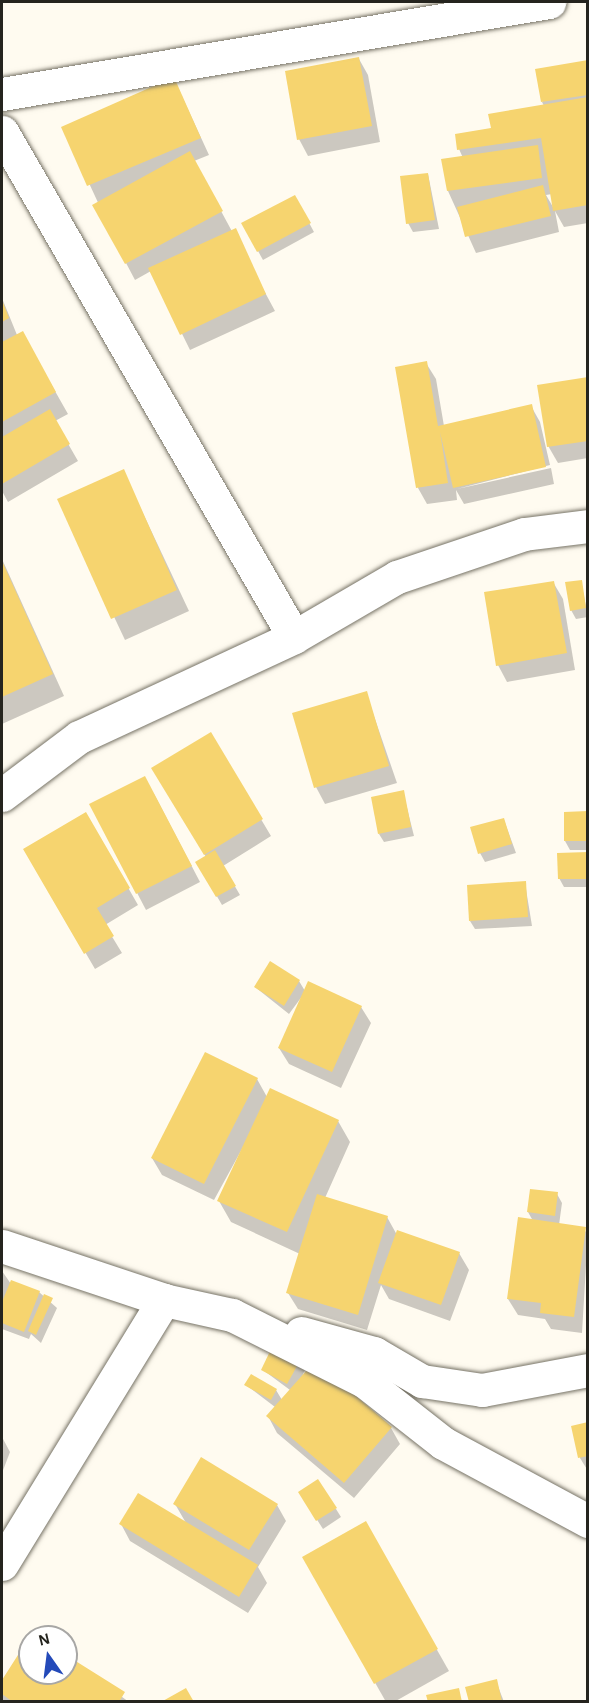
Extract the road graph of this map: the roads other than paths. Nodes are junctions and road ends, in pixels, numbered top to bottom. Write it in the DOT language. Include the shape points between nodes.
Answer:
graph roads {
  1 [pos="549,2"];
  2 [pos="2,94"];
  3 [pos="2,132"];
  4 [pos="588,526"];
  5 [pos="294,637"];
  6 [pos="2,795"];
  7 [pos="2,1246"];
  8 [pos="164,1300"];
  9 [pos="232,1315"];
  10 [pos="588,1370"];
  11 [pos="588,1521"];
  12 [pos="2,1564"];
  1 -- 2 [label="street"];
  3 -- 5 [label="street"];
  4 -- 5 [label="street" via="524,534 397,577"];
  5 -- 6 [label="street" via="79,737"];
  7 -- 8 [label="street"];
  8 -- 9 [label="street"];
  8 -- 12 [label="street"];
  9 -- 10 [label="street" via="374,1353 422,1381 482,1390"];
  9 -- 11 [label="street" via="364,1381 443,1443"];
}
